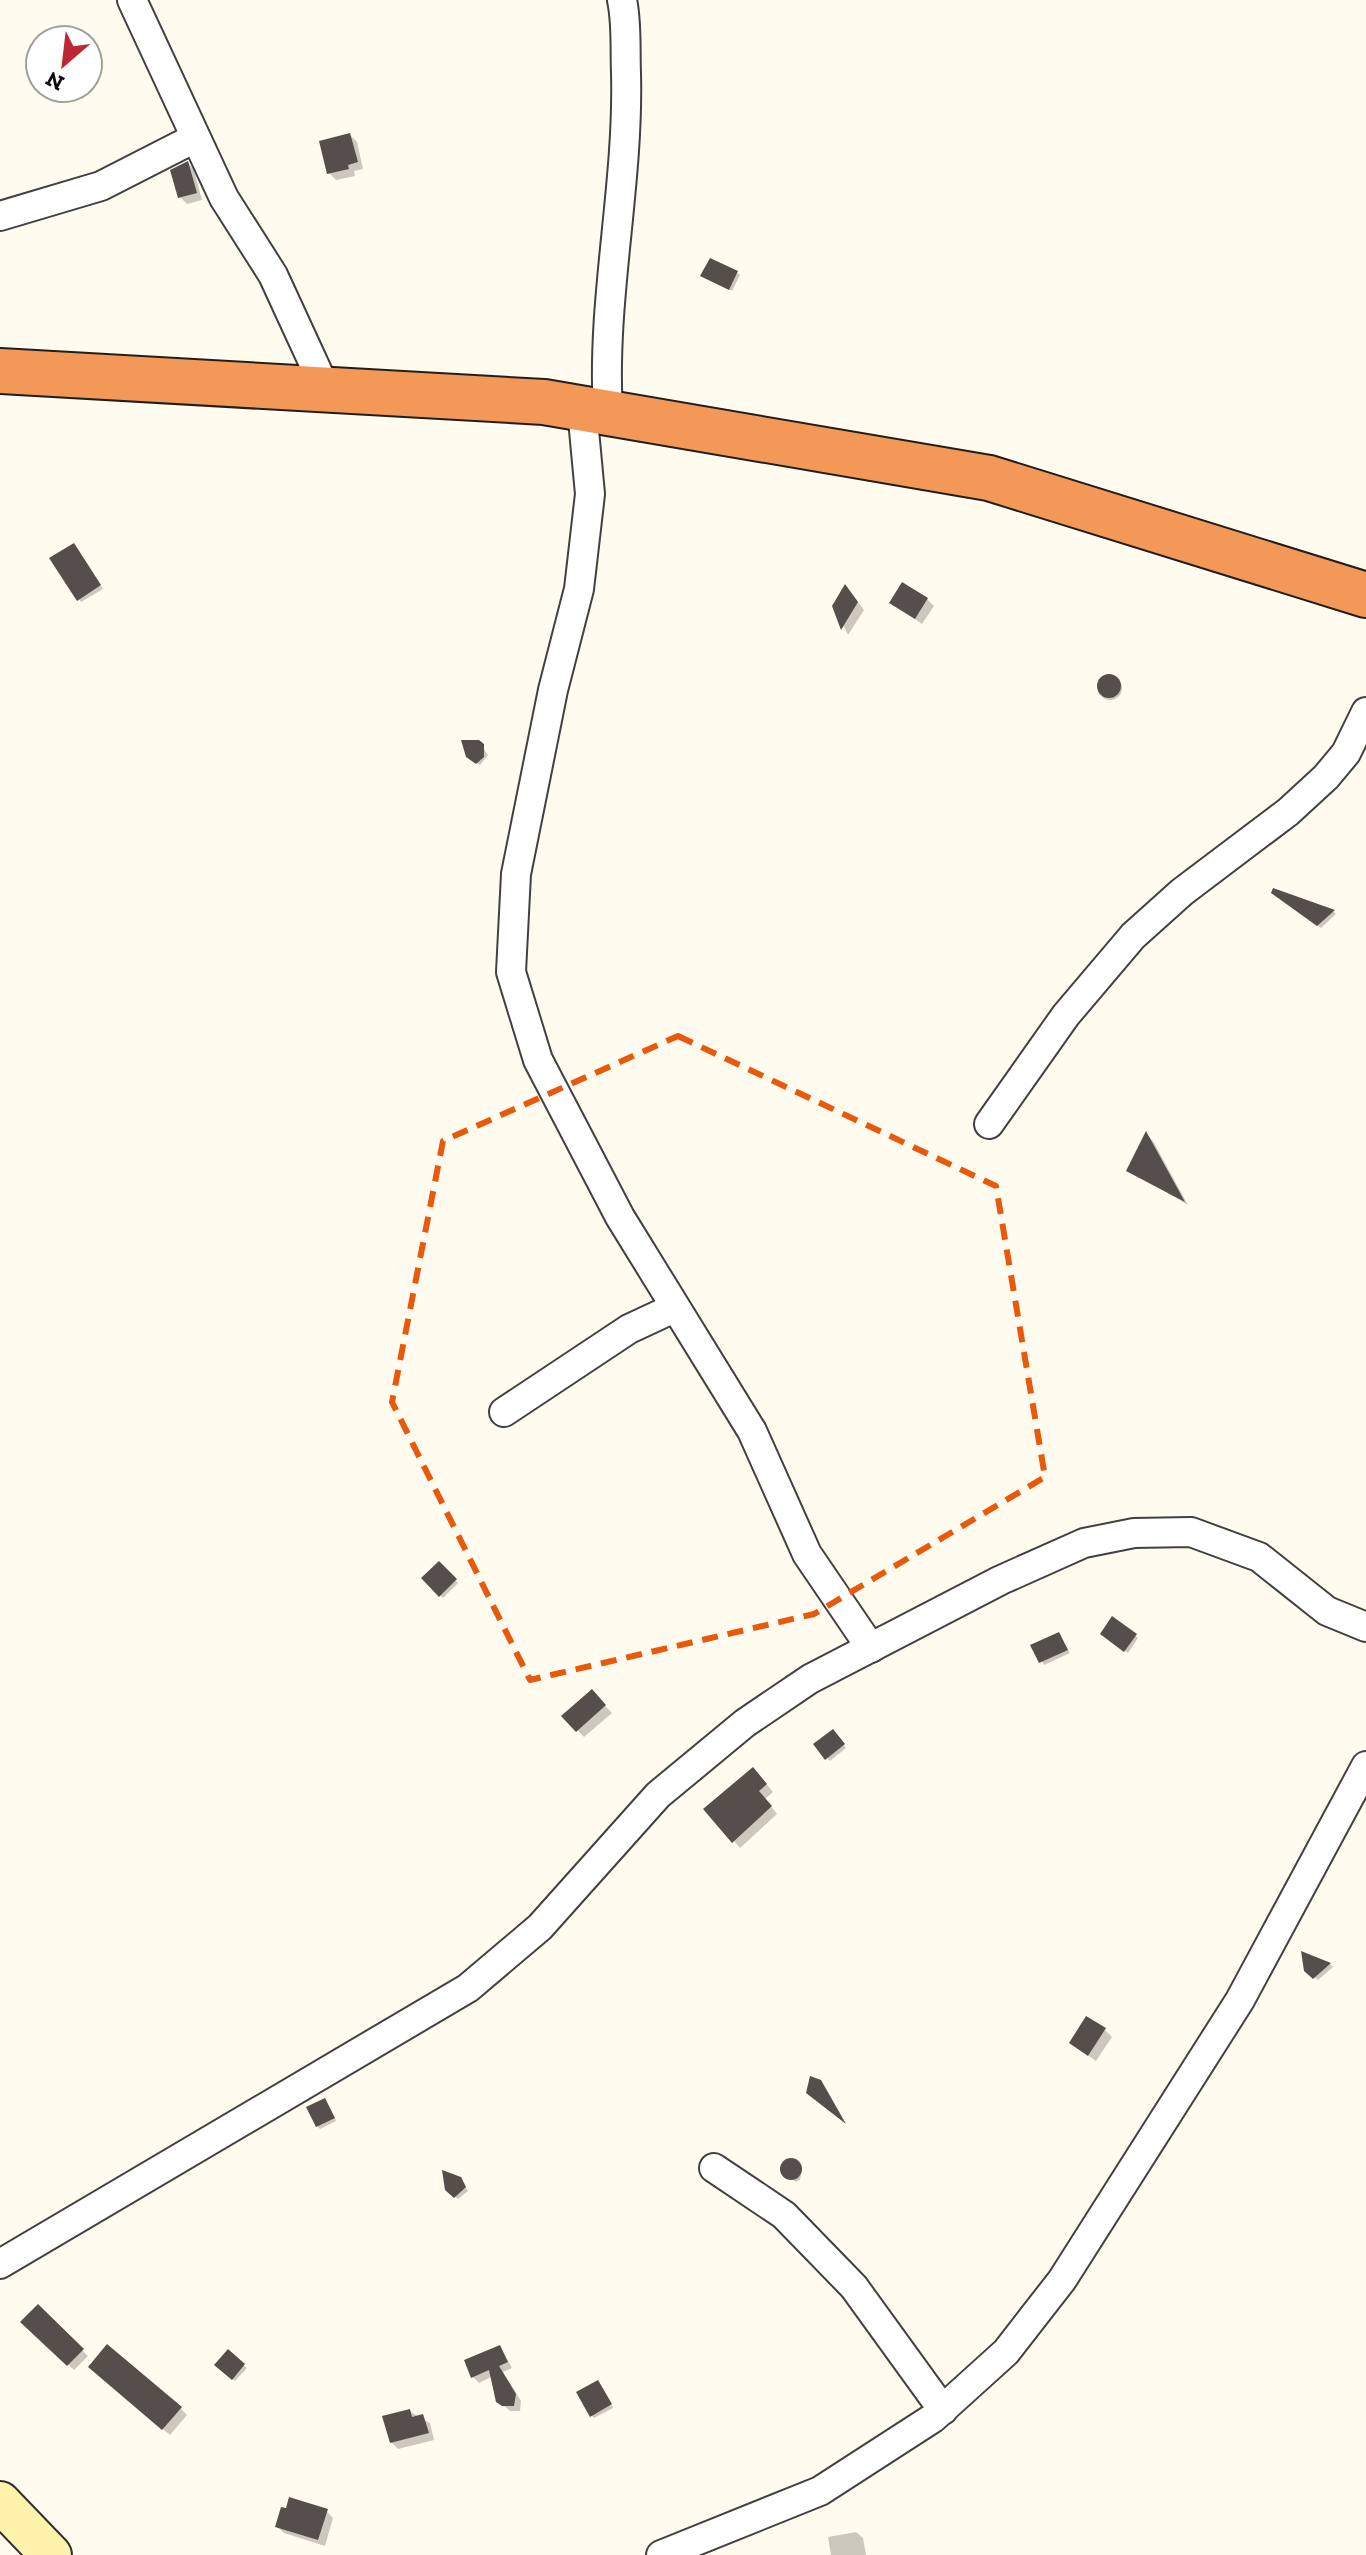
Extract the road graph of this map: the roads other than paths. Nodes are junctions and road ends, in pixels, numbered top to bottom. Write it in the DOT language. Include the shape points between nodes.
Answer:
graph roads {
  1 [pos="132,0"];
  2 [pos="622,0"];
  3 [pos="195,138"];
  4 [pos="0,216"];
  5 [pos="0,371"];
  6 [pos="325,388"];
  7 [pos="595,411"];
  8 [pos="1366,595"];
  9 [pos="1366,712"];
  10 [pos="989,1124"];
  11 [pos="674,1308"];
  12 [pos="504,1412"];
  13 [pos="1366,1627"];
  14 [pos="871,1648"];
  15 [pos="1366,1766"];
  16 [pos="714,2168"];
  17 [pos="0,2264"];
  18 [pos="943,2410"];
  19 [pos="0,2502"];
  20 [pos="51,2555"];
  21 [pos="661,2555"];
  1 -- 3 [label="street"];
  2 -- 7 [label="street" via="627,103 616,259"];
  3 -- 4 [label="street" via="101,186"];
  3 -- 6 [label="street" via="224,198 273,275"];
  5 -- 6 [label="highway"];
  6 -- 7 [label="highway" via="544,402"];
  7 -- 8 [label="highway" via="989,478"];
  7 -- 11 [label="street" via="579,589 516,874 511,972 538,1060"];
  9 -- 10 [label="street" via="1346,753 1326,777 1133,936 1057,1027"];
  11 -- 12 [label="street" via="629,1329"];
  11 -- 14 [label="street" via="752,1431 807,1554"];
  13 -- 14 [label="street" via="1327,1611 1259,1557 1191,1532 1134,1533 1084,1543"];
  14 -- 17 [label="street" via="810,1679 745,1723 658,1795 540,1927 468,1988"];
  15 -- 18 [label="street" via="1240,2000 1062,2280 1006,2352"];
  16 -- 18 [label="street" via="784,2215 854,2287"];
  18 -- 21 [label="street" via="820,2491"];
  19 -- 20 [label="street"];
}
